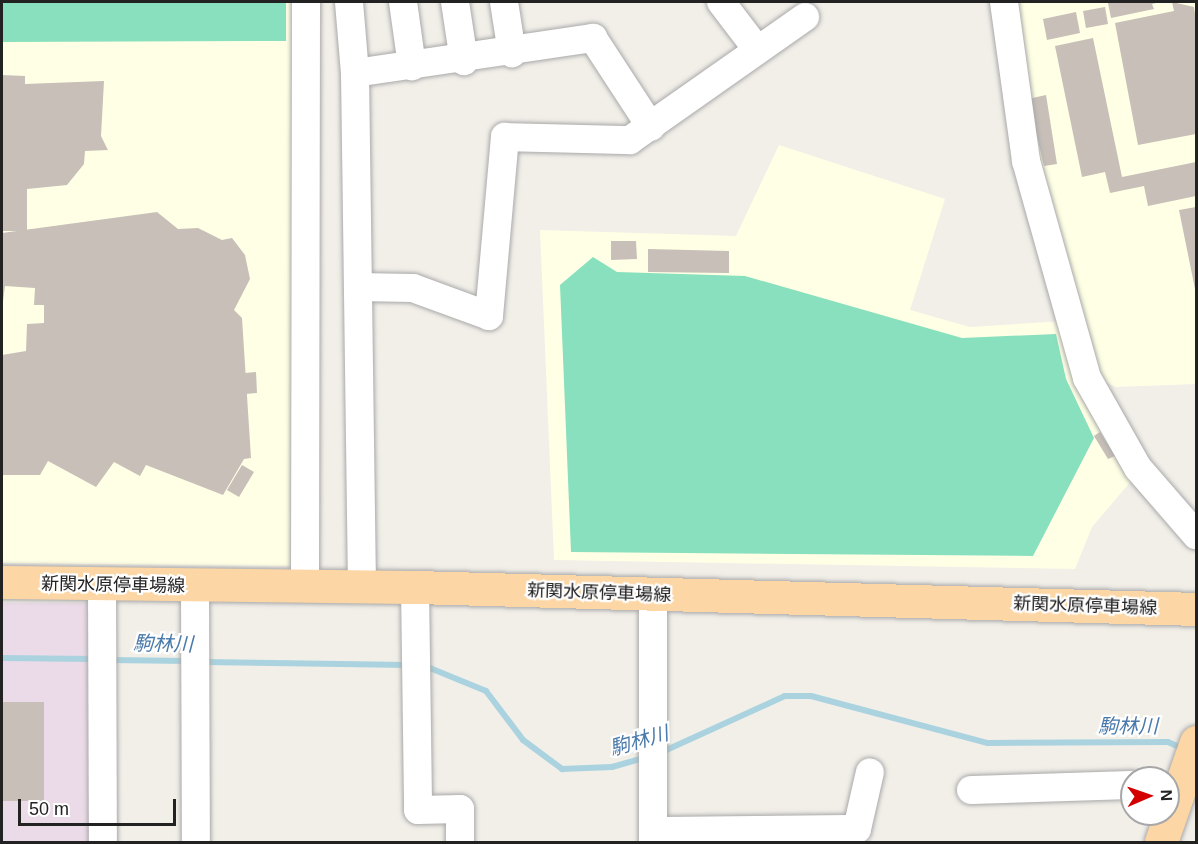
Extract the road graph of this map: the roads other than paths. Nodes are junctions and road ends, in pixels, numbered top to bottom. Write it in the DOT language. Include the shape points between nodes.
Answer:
graph roads {
  1 [pos="306,2"];
  2 [pos="348,2"];
  3 [pos="403,2"];
  4 [pos="455,2"];
  5 [pos="504,2"];
  6 [pos="721,2"];
  7 [pos="1004,2"];
  8 [pos="805,17"];
  9 [pos="756,48"];
  10 [pos="512,53"];
  11 [pos="464,61"];
  12 [pos="412,66"];
  13 [pos="355,73"];
  14 [pos="651,126"];
  15 [pos="358,287"];
  16 [pos="1197,535"];
  17 [pos="2,582"];
  18 [pos="102,585"];
  19 [pos="195,586"];
  20 [pos="304,587"];
  21 [pos="362,587"];
  22 [pos="415,587"];
  23 [pos="653,595"];
  24 [pos="1197,609"];
  25 [pos="1197,742"];
  26 [pos="870,772"];
  27 [pos="1180,774"];
  28 [pos="1120,785"];
  29 [pos="971,790"];
  30 [pos="1165,826"];
  31 [pos="653,837"];
  32 [pos="103,843"];
  33 [pos="196,843"];
  34 [pos="460,843"];
  35 [pos="1161,843"];
  1 -- 20 [label="street"];
  2 -- 13 [label="street"];
  3 -- 12 [label="street"];
  4 -- 11 [label="street"];
  5 -- 10 [label="street"];
  6 -- 9 [label="street"];
  7 -- 16 [label="street" via="1026,161 1087,378 1138,468"];
  8 -- 9 [label="street"];
  9 -- 14 [label="street"];
  10 -- 11 [label="street"];
  10 -- 14 [label="street" via="593,38"];
  11 -- 12 [label="street"];
  12 -- 13 [label="street"];
  13 -- 15 [label="street"];
  14 -- 15 [label="street" via="630,140 505,137 489,316 413,288"];
  15 -- 21 [label="street"];
  17 -- 18 [label="main road, 新関水原停車場線"];
  18 -- 19 [label="main road, 新関水原停車場線"];
  18 -- 32 [label="street"];
  19 -- 20 [label="main road, 新関水原停車場線"];
  19 -- 33 [label="street"];
  20 -- 21 [label="main road, 新関水原停車場線"];
  21 -- 22 [label="main road, 新関水原停車場線"];
  22 -- 23 [label="main road, 新関水原停車場線"];
  22 -- 34 [label="street" via="418,810 459,809"];
  23 -- 24 [label="main road, 新関水原停車場線"];
  23 -- 31 [label="street"];
  25 -- 27 [label="main road"];
  26 -- 31 [label="street" via="857,829"];
  28 -- 29 [label="street"];
  30 -- 35 [label="main road"];
}
